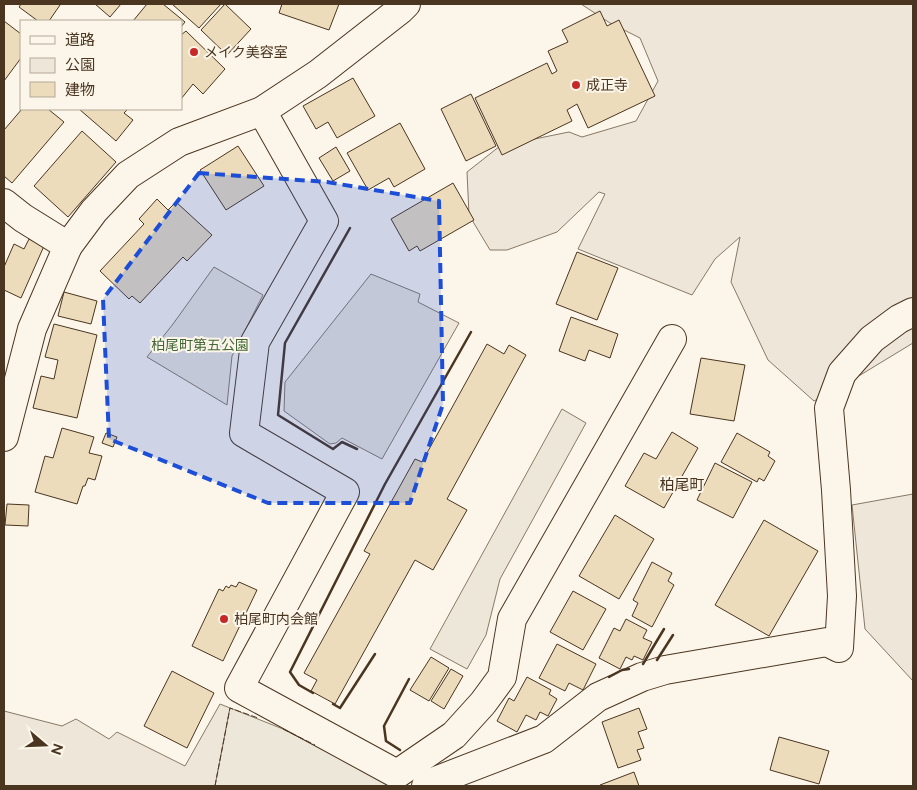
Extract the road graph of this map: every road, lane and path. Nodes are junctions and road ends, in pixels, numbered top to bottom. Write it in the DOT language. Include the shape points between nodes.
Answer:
graph roads {
  1 [pos="406,4"];
  2 [pos="262,111"];
  3 [pos="4,203"];
  4 [pos="68,246"];
  5 [pos="913,312"];
  6 [pos="672,338"];
  7 [pos="4,437"];
  8 [pos="396,780"];
  9 [pos="426,786"];
  1 -- 2 [label="street" via="318,74"];
  2 -- 4 [label="street" via="178,142 128,175 94,211"];
  2 -- 8 [label="street" via="324,221 255,342 244,433 345,492 239,688"];
  3 -- 4 [label="street"];
  4 -- 7 [label="street" via="32,329"];
  5 -- 9 [label="street" via="899,318 872,339 842,373 829,408 842,596 839,648 826,642 665,670 642,677 598,697 544,739"];
  6 -- 8 [label="street" via="512,619 502,677 454,735"];
}
